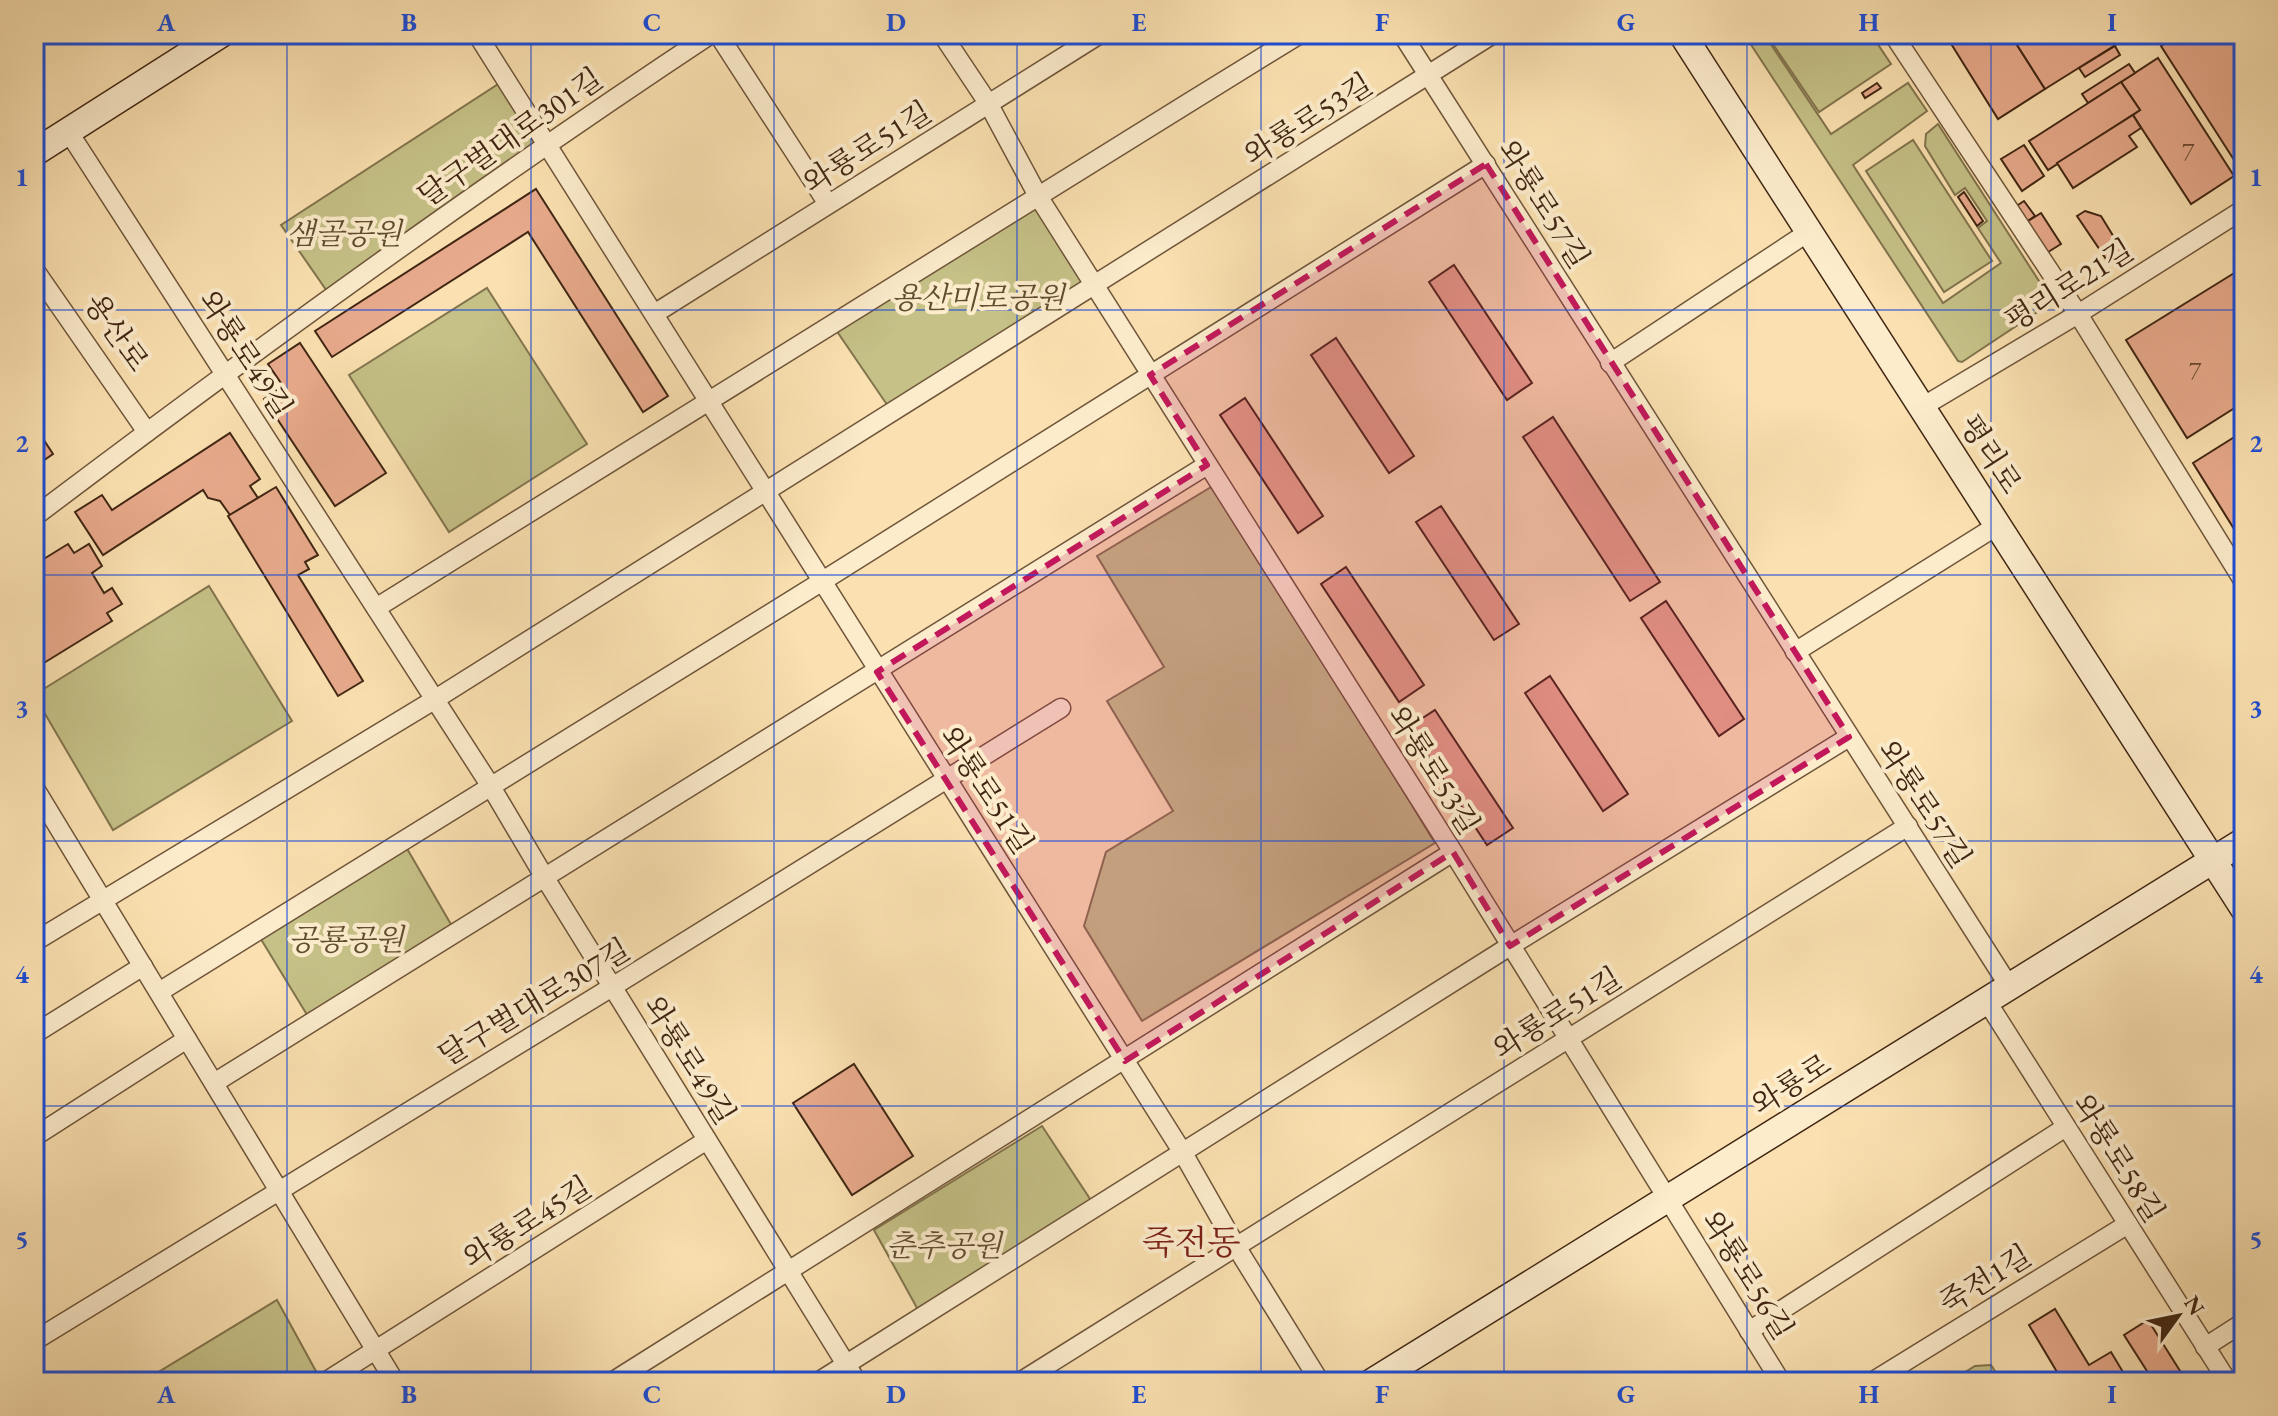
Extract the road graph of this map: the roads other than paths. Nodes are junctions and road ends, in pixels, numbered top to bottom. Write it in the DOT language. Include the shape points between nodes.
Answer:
graph roads {
  1 [pos="221,34"];
  2 [pos="477,34"];
  3 [pos="711,34"];
  4 [pos="718,34"];
  5 [pos="942,34"];
  6 [pos="1100,34"];
  7 [pos="1300,34"];
  8 [pos="1402,34"];
  9 [pos="1493,34"];
  10 [pos="1682,34"];
  11 [pos="1893,34"];
  12 [pos="1429,76"];
  13 [pos="988,103"];
  14 [pos="68,131"];
  15 [pos="547,143"];
  16 [pos="34,153"];
  17 [pos="1486,164"];
  18 [pos="1038,196"];
  19 [pos="828,204"];
  20 [pos="2244,209"];
  21 [pos="1810,231"];
  22 [pos="34,269"];
  23 [pos="1094,286"];
  24 [pos="654,314"];
  25 [pos="2078,314"];
  26 [pos="1610,363"];
  27 [pos="227,375"];
  28 [pos="1150,375"];
  29 [pos="710,404"];
  30 [pos="1922,407"];
  31 [pos="147,432"];
  32 [pos="1207,465"];
  33 [pos="766,493"];
  34 [pos="34,517"];
  35 [pos="1998,525"];
  36 [pos="821,582"];
  37 [pos="2244,582"];
  38 [pos="376,608"];
  39 [pos="1795,652"];
  40 [pos="877,672"];
  41 [pos="434,700"];
  42 [pos="1061,708"];
  43 [pos="1849,737"];
  44 [pos="948,780"];
  45 [pos="490,785"];
  46 [pos="34,787"];
  47 [pos="42,817"];
  48 [pos="1908,826"];
  49 [pos="2244,841"];
  50 [pos="1453,852"];
  51 [pos="2212,860"];
  52 [pos="545,878"];
  53 [pos="103,900"];
  54 [pos="2244,909"];
  55 [pos="34,942"];
  56 [pos="1510,946"];
  57 [pos="143,966"];
  58 [pos="2009,986"];
  59 [pos="612,987"];
  60 [pos="159,992"];
  61 [pos="1986,1000"];
  62 [pos="34,1034"];
  63 [pos="1568,1038"];
  64 [pos="187,1039"];
  65 [pos="1125,1061"];
  66 [pos="214,1083"];
  67 [pos="2066,1127"];
  68 [pos="34,1137"];
  69 [pos="707,1140"];
  70 [pos="1183,1153"];
  71 [pos="278,1190"];
  72 [pos="1668,1197"];
  73 [pos="2128,1224"];
  74 [pos="1237,1248"];
  75 [pos="789,1272"];
  76 [pos="2244,1322"];
  77 [pos="1749,1331"];
  78 [pos="34,1341"];
  79 [pos="2205,1347"];
  80 [pos="376,1351"];
  81 [pos="846,1364"];
  82 [pos="325,1382"];
  83 [pos="395,1382"];
  84 [pos="612,1382"];
  85 [pos="818,1382"];
  86 [pos="857,1382"];
  87 [pos="1020,1382"];
  88 [pos="1320,1382"];
  89 [pos="1372,1382"];
  90 [pos="1781,1382"];
  91 [pos="1872,1382"];
  92 [pos="2228,1382"];
  1 -- 14 [label="main road"];
  2 -- 15 [label="street, 와룡로51길"];
  3 -- 15 [label="street, 달구벌대로301길"];
  4 -- 19 [label="street"];
  5 -- 13 [label="street, 와룡로53길"];
  6 -- 13 [label="street"];
  7 -- 18 [label="street"];
  8 -- 12 [label="street, 와룡로57길"];
  9 -- 12 [label="street"];
  10 -- 21 [label="main road, 평리로"];
  11 -- 25 [label="street"];
  12 -- 17 [label="street, 와룡로57길"];
  12 -- 23 [label="street, 와룡로53길"];
  13 -- 18 [label="street, 와룡로53길"];
  13 -- 19 [label="street, 와룡로51길"];
  14 -- 16 [label="main road"];
  14 -- 27 [label="street, 와룡로49길"];
  15 -- 24 [label="street, 와룡로51길"];
  15 -- 27 [label="street, 달구벌대로301길"];
  17 -- 26 [label="street, 와룡로57길"];
  17 -- 28 [label="street"];
  18 -- 23 [label="street, 와룡로53길"];
  18 -- 29 [label="street"];
  19 -- 24 [label="street, 와룡로51길"];
  20 -- 25 [label="street, 평리로21길"];
  21 -- 26 [label="street"];
  21 -- 30 [label="main road, 평리로"];
  22 -- 31 [label="street, 용산로"];
  23 -- 28 [label="street, 와룡로53길"];
  23 -- 33 [label="street"];
  24 -- 29 [label="street, 와룡로51길"];
  25 -- 30 [label="street, 평리로21길"];
  25 -- 37 [label="street"];
  26 -- 39 [label="street, 와룡로57길"];
  27 -- 31 [label="street, 달구벌대로301길"];
  27 -- 38 [label="street, 와룡로49길"];
  28 -- 32 [label="street, 와룡로53길"];
  28 -- 36 [label="street"];
  29 -- 33 [label="street, 와룡로51길"];
  29 -- 38 [label="street"];
  30 -- 35 [label="main road, 평리로"];
  31 -- 34 [label="street, 달구벌대로301길"];
  32 -- 40 [label="street"];
  32 -- 50 [label="street, 와룡로53길"];
  33 -- 36 [label="street, 와룡로51길"];
  33 -- 41 [label="street"];
  35 -- 39 [label="street"];
  35 -- 51 [label="main road, 평리로"];
  36 -- 40 [label="street, 와룡로51길"];
  36 -- 45 [label="street"];
  38 -- 41 [label="street, 와룡로49길"];
  39 -- 43 [label="street, 와룡로57길"];
  40 -- 44 [label="street, 와룡로51길"];
  40 -- 52 [label="street"];
  41 -- 45 [label="street, 와룡로49길"];
  41 -- 53 [label="street"];
  42 -- 44 [label="street, 달구벌대로307길"];
  43 -- 48 [label="street, 와룡로57길"];
  43 -- 56 [label="street"];
  44 -- 59 [label="street, 달구벌대로307길"];
  44 -- 65 [label="street, 와룡로51길"];
  45 -- 52 [label="street, 와룡로49길"];
  45 -- 60 [label="street"];
  46 -- 47 [label="street"];
  47 -- 53 [label="street"];
  48 -- 58 [label="street, 와룡로57길"];
  48 -- 63 [label="street, 와룡로51길"];
  49 -- 51 [label="main road, 와룡로"];
  50 -- 56 [label="street, 와룡로53길"];
  50 -- 65 [label="street"];
  51 -- 54 [label="main road, 평리로"];
  51 -- 58 [label="main road, 와룡로"];
  52 -- 59 [label="street, 와룡로49길"];
  52 -- 66 [label="street"];
  53 -- 55 [label="street"];
  53 -- 57 [label="street"];
  56 -- 63 [label="street, 와룡로53길"];
  56 -- 70 [label="street"];
  57 -- 60 [label="street"];
  57 -- 62 [label="street"];
  58 -- 61 [label="main road, 와룡로"];
  59 -- 69 [label="street, 와룡로49길"];
  59 -- 71 [label="street, 달구벌대로307길"];
  60 -- 64 [label="street"];
  61 -- 67 [label="street, 와룡로58길"];
  61 -- 72 [label="main road, 와룡로"];
  63 -- 72 [label="street, 와룡로53길"];
  63 -- 74 [label="street, 와룡로51길"];
  64 -- 66 [label="street"];
  64 -- 68 [label="street"];
  65 -- 70 [label="street, 와룡로51길"];
  65 -- 75 [label="street"];
  66 -- 71 [label="street"];
  67 -- 73 [label="street, 와룡로58길"];
  67 -- 77 [label="street"];
  69 -- 75 [label="street, 와룡로49길"];
  69 -- 80 [label="street, 와룡로45길"];
  70 -- 74 [label="street, 와룡로51길"];
  70 -- 81 [label="street"];
  71 -- 78 [label="street, 달구벌대로307길"];
  71 -- 80 [label="street"];
  72 -- 77 [label="street, 와룡로56길"];
  72 -- 89 [label="main road, 와룡로"];
  73 -- 79 [label="street, 와룡로58길"];
  73 -- 91 [label="street, 죽전1길"];
  74 -- 87 [label="street"];
  74 -- 88 [label="street, 와룡로51길"];
  75 -- 81 [label="street, 와룡로49길"];
  75 -- 84 [label="street"];
  76 -- 79 [label="street"];
  77 -- 90 [label="street, 와룡로56길"];
  79 -- 92 [label="street, 와룡로58길"];
  80 -- 82 [label="street, 와룡로45길"];
  80 -- 83 [label="street"];
  81 -- 85 [label="street"];
  81 -- 86 [label="street, 와룡로49길"];
}
